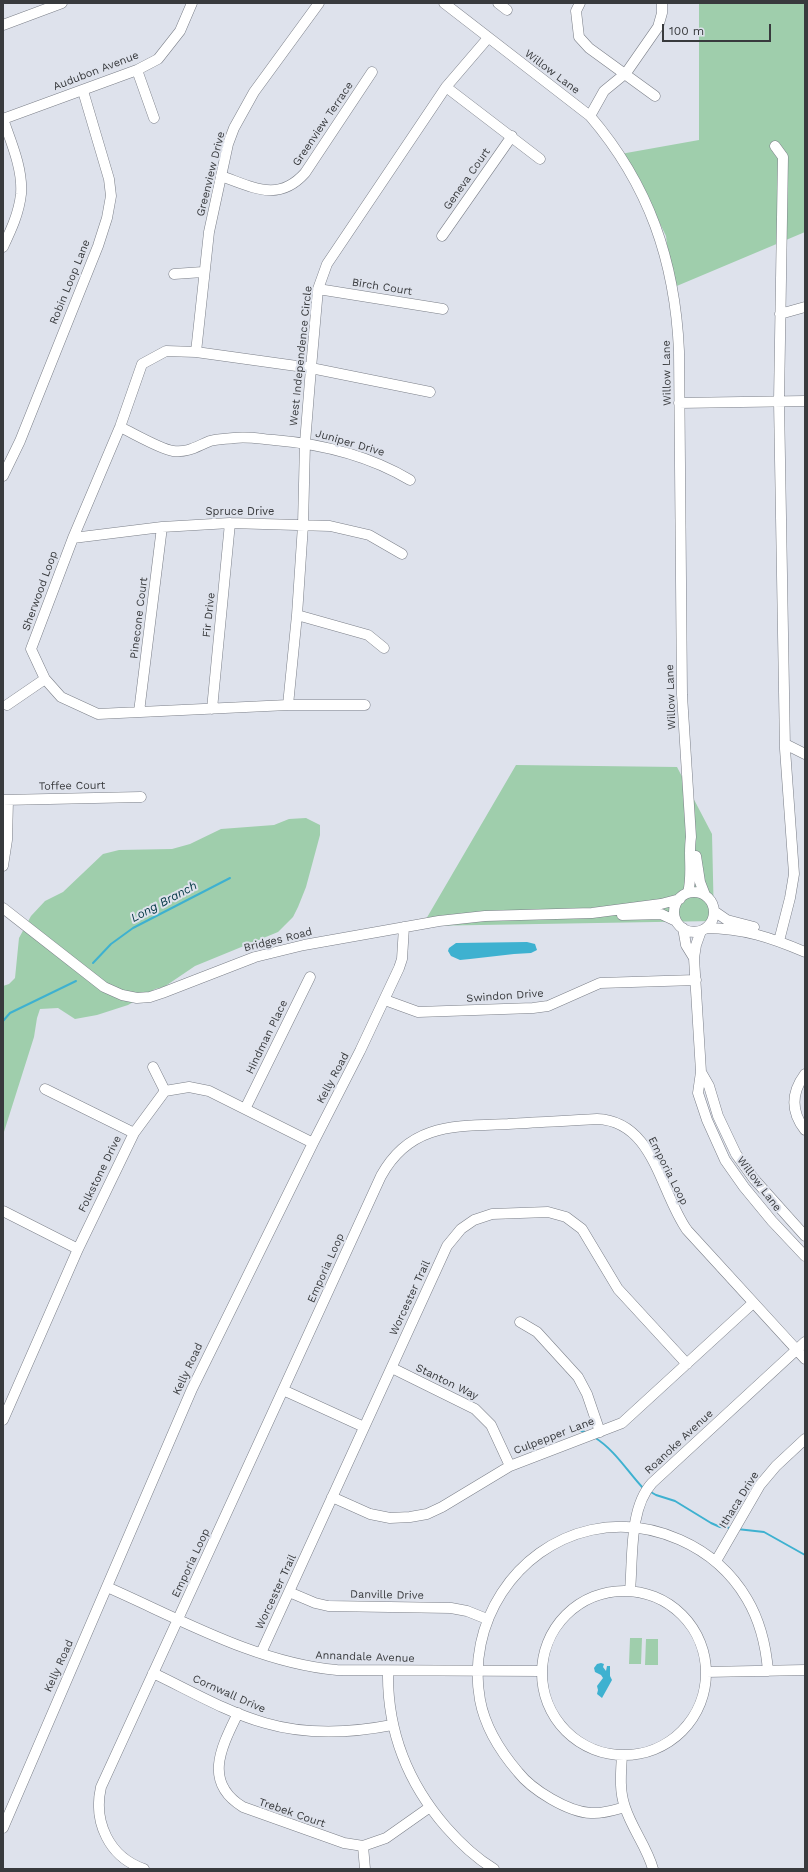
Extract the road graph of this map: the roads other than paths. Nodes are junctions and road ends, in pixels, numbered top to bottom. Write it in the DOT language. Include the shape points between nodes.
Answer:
graph roads {
  1 [pos="62,3"];
  2 [pos="192,3"];
  3 [pos="319,3"];
  4 [pos="444,3"];
  5 [pos="498,3"];
  6 [pos="580,3"];
  7 [pos="662,3"];
  8 [pos="507,10"];
  9 [pos="3,25"];
  10 [pos="488,38"];
  11 [pos="137,70"];
  12 [pos="372,72"];
  13 [pos="626,73"];
  14 [pos="446,87"];
  15 [pos="83,90"];
  16 [pos="655,96"];
  17 [pos="590,116"];
  18 [pos="154,118"];
  19 [pos="3,119"];
  20 [pos="512,136"];
  21 [pos="775,146"];
  22 [pos="540,159"];
  23 [pos="221,176"];
  24 [pos="442,236"];
  25 [pos="3,247"];
  26 [pos="203,272"];
  27 [pos="174,274"];
  28 [pos="318,289"];
  29 [pos="805,307"];
  30 [pos="442,309"];
  31 [pos="780,314"];
  32 [pos="196,352"];
  33 [pos="311,368"];
  34 [pos="430,392"];
  35 [pos="779,401"];
  36 [pos="805,401"];
  37 [pos="679,403"];
  38 [pos="120,427"];
  39 [pos="305,443"];
  40 [pos="3,476"];
  41 [pos="410,480"];
  42 [pos="230,523"];
  43 [pos="303,525"];
  44 [pos="162,527"];
  45 [pos="73,538"];
  46 [pos="402,554"];
  47 [pos="298,615"];
  48 [pos="384,648"];
  49 [pos="45,679"];
  50 [pos="8,705"];
  51 [pos="288,705"];
  52 [pos="365,705"];
  53 [pos="212,709"];
  54 [pos="139,712"];
  55 [pos="785,744"];
  56 [pos="805,754"];
  57 [pos="141,797"];
  58 [pos="6,800"];
  59 [pos="691,836"];
  60 [pos="3,866"];
  61 [pos="705,895"];
  62 [pos="684,896"];
  63 [pos="3,908"];
  64 [pos="714,911"];
  65 [pos="592,913"];
  66 [pos="679,924"];
  67 [pos="404,927"];
  68 [pos="704,930"];
  69 [pos="776,939"];
  70 [pos="805,952"];
  71 [pos="694,958"];
  72 [pos="310,977"];
  73 [pos="696,980"];
  74 [pos="384,1000"];
  75 [pos="153,1066"];
  76 [pos="701,1072"];
  77 [pos="805,1074"];
  78 [pos="45,1089"];
  79 [pos="165,1091"];
  80 [pos="245,1108"];
  81 [pos="805,1130"];
  82 [pos="134,1133"];
  83 [pos="313,1143"];
  84 [pos="3,1211"];
  85 [pos="805,1236"];
  86 [pos="78,1249"];
  87 [pos="805,1256"];
  88 [pos="753,1303"];
  89 [pos="520,1322"];
  90 [pos="805,1342"];
  91 [pos="797,1350"];
  92 [pos="805,1358"];
  93 [pos="687,1364"];
  94 [pos="392,1368"];
  95 [pos="283,1390"];
  96 [pos="4,1415"];
  97 [pos="364,1427"];
  98 [pos="600,1432"];
  99 [pos="805,1439"];
  100 [pos="510,1466"];
  101 [pos="332,1497"];
  102 [pos="635,1528"];
  103 [pos="716,1561"];
  104 [pos="107,1587"];
  105 [pos="630,1591"];
  106 [pos="289,1592"];
  107 [pos="178,1619"];
  108 [pos="486,1619"];
  109 [pos="261,1653"];
  110 [pos="805,1670"];
  111 [pos="388,1671"];
  112 [pos="478,1671"];
  113 [pos="541,1671"];
  114 [pos="768,1671"];
  115 [pos="706,1672"];
  116 [pos="153,1673"];
  117 [pos="238,1713"];
  118 [pos="392,1725"];
  119 [pos="622,1755"];
  120 [pos="430,1807"];
  121 [pos="625,1807"];
  122 [pos="3,1828"];
  123 [pos="363,1846"];
  124 [pos="490,1868"];
  125 [pos="144,1869"];
  126 [pos="365,1869"];
  127 [pos="653,1869"];
  1 -- 9 [label="street"];
  2 -- 11 [label="street, Audubon Avenue" via="173,41 158,58"];
  3 -- 23 [label="street, Greenview Drive" via="254,92 234,128"];
  4 -- 10 [label="street, Willow Lane"];
  5 -- 8 [label="street"];
  6 -- 13 [label="street" via="576,16 579,37 589,48"];
  7 -- 13 [label="street" via="658,27"];
  10 -- 14 [label="street, West Independence Circle"];
  10 -- 17 [label="street, Willow Lane"];
  11 -- 15 [label="street, Audubon Avenue"];
  11 -- 18 [label="street"];
  12 -- 23 [label="street, Greenview Terrace" via="305,174 295,184 276,191 266,191"];
  13 -- 16 [label="street"];
  13 -- 17 [label="street" via="604,92"];
  14 -- 20 [label="street"];
  14 -- 28 [label="street, West Independence Circle" via="327,264"];
  15 -- 19 [label="street, Audubon Avenue"];
  15 -- 40 [label="street, Robin Loop Lane" via="109,179 111,196 107,218 20,441"];
  17 -- 37 [label="street, Willow Lane" via="609,138 631,172 662,243 678,317"];
  19 -- 25 [label="street" via="17,161 21,193 15,220"];
  20 -- 22 [label="street"];
  20 -- 24 [label="street, Geneva Court"];
  21 -- 31 [label="street" via="783,156"];
  23 -- 26 [label="street, Greenview Drive"];
  26 -- 27 [label="street"];
  26 -- 32 [label="street, Greenview Drive"];
  28 -- 30 [label="street, Birch Court"];
  28 -- 33 [label="street, West Independence Circle"];
  29 -- 31 [label="street"];
  31 -- 35 [label="street"];
  32 -- 33 [label="street, Sherwood Loop"];
  32 -- 38 [label="street, Sherwood Loop" via="166,351 142,364"];
  33 -- 34 [label="street, Sherwood Loop"];
  33 -- 39 [label="street, West Independence Circle"];
  35 -- 36 [label="street"];
  35 -- 37 [label="street"];
  35 -- 55 [label="street"];
  37 -- 59 [label="street, Willow Lane" via="682,695"];
  38 -- 39 [label="street, Juniper Drive" via="171,451 183,452 211,440 236,438"];
  38 -- 45 [label="street, Sherwood Loop"];
  39 -- 41 [label="street, Juniper Drive" via="369,460 388,467"];
  39 -- 43 [label="street, West Independence Circle"];
  42 -- 43 [label="street, Spruce Drive"];
  42 -- 44 [label="street, Spruce Drive"];
  42 -- 53 [label="street, Fir Drive"];
  43 -- 46 [label="street, Spruce Drive" via="330,526 369,535"];
  43 -- 47 [label="street, West Independence Circle"];
  44 -- 45 [label="street, Spruce Drive"];
  44 -- 54 [label="street, Pinecone Court"];
  45 -- 49 [label="street, Sherwood Loop" via="31,649"];
  47 -- 48 [label="street" via="368,635"];
  47 -- 51 [label="street, West Independence Circle"];
  49 -- 50 [label="street"];
  49 -- 54 [label="street, Sherwood Loop" via="61,697 98,714"];
  51 -- 52 [label="street, Sherwood Loop"];
  51 -- 53 [label="street, Sherwood Loop"];
  53 -- 54 [label="street, Sherwood Loop"];
  55 -- 56 [label="street"];
  55 -- 69 [label="street" via="794,874 790,898"];
  57 -- 58 [label="street, Toffee Court"];
  58 -- 60 [label="street" via="7,840"];
  59 -- 61 [label="street, Willow Lane"];
  59 -- 62 [label="street, Willow Lane" via="691,880"];
  61 -- 62 [label="street" via="695,892"];
  61 -- 64 [label="street" via="712,902"];
  62 -- 65 [label="street, Bridges Road" via="662,904"];
  62 -- 66 [label="street" via="675,907"];
  63 -- 67 [label="street, Bridges Road" via="104,987 137,998 162,993 228,966 279,950"];
  64 -- 68 [label="street" via="713,920"];
  64 -- 69 [label="street" via="727,920 758,928"];
  65 -- 66 [label="street, Bridges Road" via="661,914"];
  65 -- 67 [label="street, Bridges Road" via="485,916 439,920"];
  66 -- 68 [label="street" via="692,932"];
  66 -- 71 [label="street, Willow Lane" via="686,945"];
  67 -- 74 [label="street, Kelly Road" via="402,959"];
  68 -- 69 [label="street" via="724,928"];
  68 -- 71 [label="street, Willow Lane" via="696,945"];
  69 -- 70 [label="street"];
  71 -- 73 [label="street, Willow Lane"];
  72 -- 80 [label="street, Hindman Place"];
  73 -- 74 [label="street, Swindon Drive" via="600,984 548,1006 533,1008 418,1012"];
  73 -- 76 [label="street, Willow Lane"];
  74 -- 83 [label="street, Kelly Road"];
  75 -- 79 [label="street"];
  76 -- 85 [label="street, Willow Lane" via="736,1154 754,1179"];
  76 -- 87 [label="street, Willow Lane" via="698,1093 707,1120 726,1160 744,1187"];
  77 -- 81 [label="street" via="796,1088 794,1104"];
  78 -- 82 [label="street"];
  79 -- 80 [label="street" via="189,1087 209,1091"];
  79 -- 82 [label="street, Folkstone Drive"];
  80 -- 83 [label="street"];
  82 -- 86 [label="street, Folkstone Drive"];
  83 -- 104 [label="street, Kelly Road" via="192,1389"];
  84 -- 86 [label="street"];
  86 -- 96 [label="street, Folkstone Drive"];
  88 -- 91 [label="street, Emporia Loop"];
  88 -- 93 [label="street, Culpepper Lane"];
  88 -- 95 [label="street, Emporia Loop" via="687,1230 674,1210 646,1148 622,1125 596,1119 448,1127 429,1132 414,1140 385,1168"];
  89 -- 98 [label="street" via="538,1332 578,1377 587,1394"];
  90 -- 91 [label="street, Roanoke Avenue"];
  91 -- 92 [label="street, Emporia Loop"];
  91 -- 102 [label="street, Roanoke Avenue" via="648,1488 640,1499"];
  93 -- 94 [label="street, Worcester Trail" via="618,1289 582,1229 566,1217 548,1212 492,1214 474,1220 460,1229 447,1246"];
  93 -- 98 [label="street, Culpepper Lane" via="622,1423"];
  94 -- 97 [label="street, Worcester Trail"];
  94 -- 100 [label="street, Stanton Way" via="475,1409 491,1425"];
  95 -- 97 [label="street"];
  95 -- 107 [label="street, Emporia Loop"];
  97 -- 101 [label="street, Worcester Trail"];
  98 -- 100 [label="street, Culpepper Lane"];
  99 -- 103 [label="street, Ithaca Drive" via="764,1481"];
  100 -- 101 [label="street, Culpepper Lane" via="442,1507 427,1514 410,1517 390,1518 370,1514"];
  101 -- 106 [label="street, Worcester Trail"];
  102 -- 103 [label="street" via="680,1540"];
  102 -- 105 [label="street, Roanoke Avenue"];
  102 -- 108 [label="street" via="590,1530 546,1549 512,1578"];
  103 -- 114 [label="street" via="738,1586 754,1612 766,1648"];
  104 -- 107 [label="street, Annandale Avenue"];
  104 -- 122 [label="street, Kelly Road"];
  105 -- 113 [label="street" via="604,1593 579,1604 564,1617 546,1645"];
  105 -- 115 [label="street" via="654,1596 670,1605 692,1626 702,1648"];
  106 -- 108 [label="street, Danville Drive" via="328,1606 452,1608"];
  106 -- 109 [label="street, Worcester Trail"];
  107 -- 109 [label="street, Annandale Avenue"];
  107 -- 116 [label="street, Emporia Loop"];
  108 -- 112 [label="street" via="479,1647"];
  109 -- 111 [label="street, Annandale Avenue" via="315,1667"];
  110 -- 114 [label="street"];
  111 -- 112 [label="street, Annandale Avenue"];
  111 -- 118 [label="street"];
  112 -- 113 [label="street, Annandale Avenue"];
  112 -- 121 [label="street" via="480,1700 489,1728 520,1775 546,1795 579,1811 601,1813"];
  113 -- 119 [label="street" via="545,1697 556,1720 569,1734 596,1750"];
  114 -- 115 [label="street"];
  115 -- 119 [label="street" via="702,1698 690,1721 672,1740 648,1751"];
  116 -- 117 [label="street, Cornwall Drive"];
  116 -- 125 [label="street, Emporia Loop" via="105,1777 98,1802 100,1821 112,1846 125,1859"];
  117 -- 118 [label="street, Cornwall Drive" via="276,1726 305,1731 336,1731"];
  117 -- 123 [label="street, Trebek Court" via="222,1746 219,1763 221,1784 232,1800 253,1812 344,1843"];
  118 -- 120 [label="street" via="408,1769"];
  119 -- 121 [label="street" via="621,1780"];
  120 -- 123 [label="street, Trebek Court" via="386,1838"];
  120 -- 124 [label="street" via="463,1845"];
  121 -- 127 [label="street"];
  123 -- 126 [label="street"];
}
